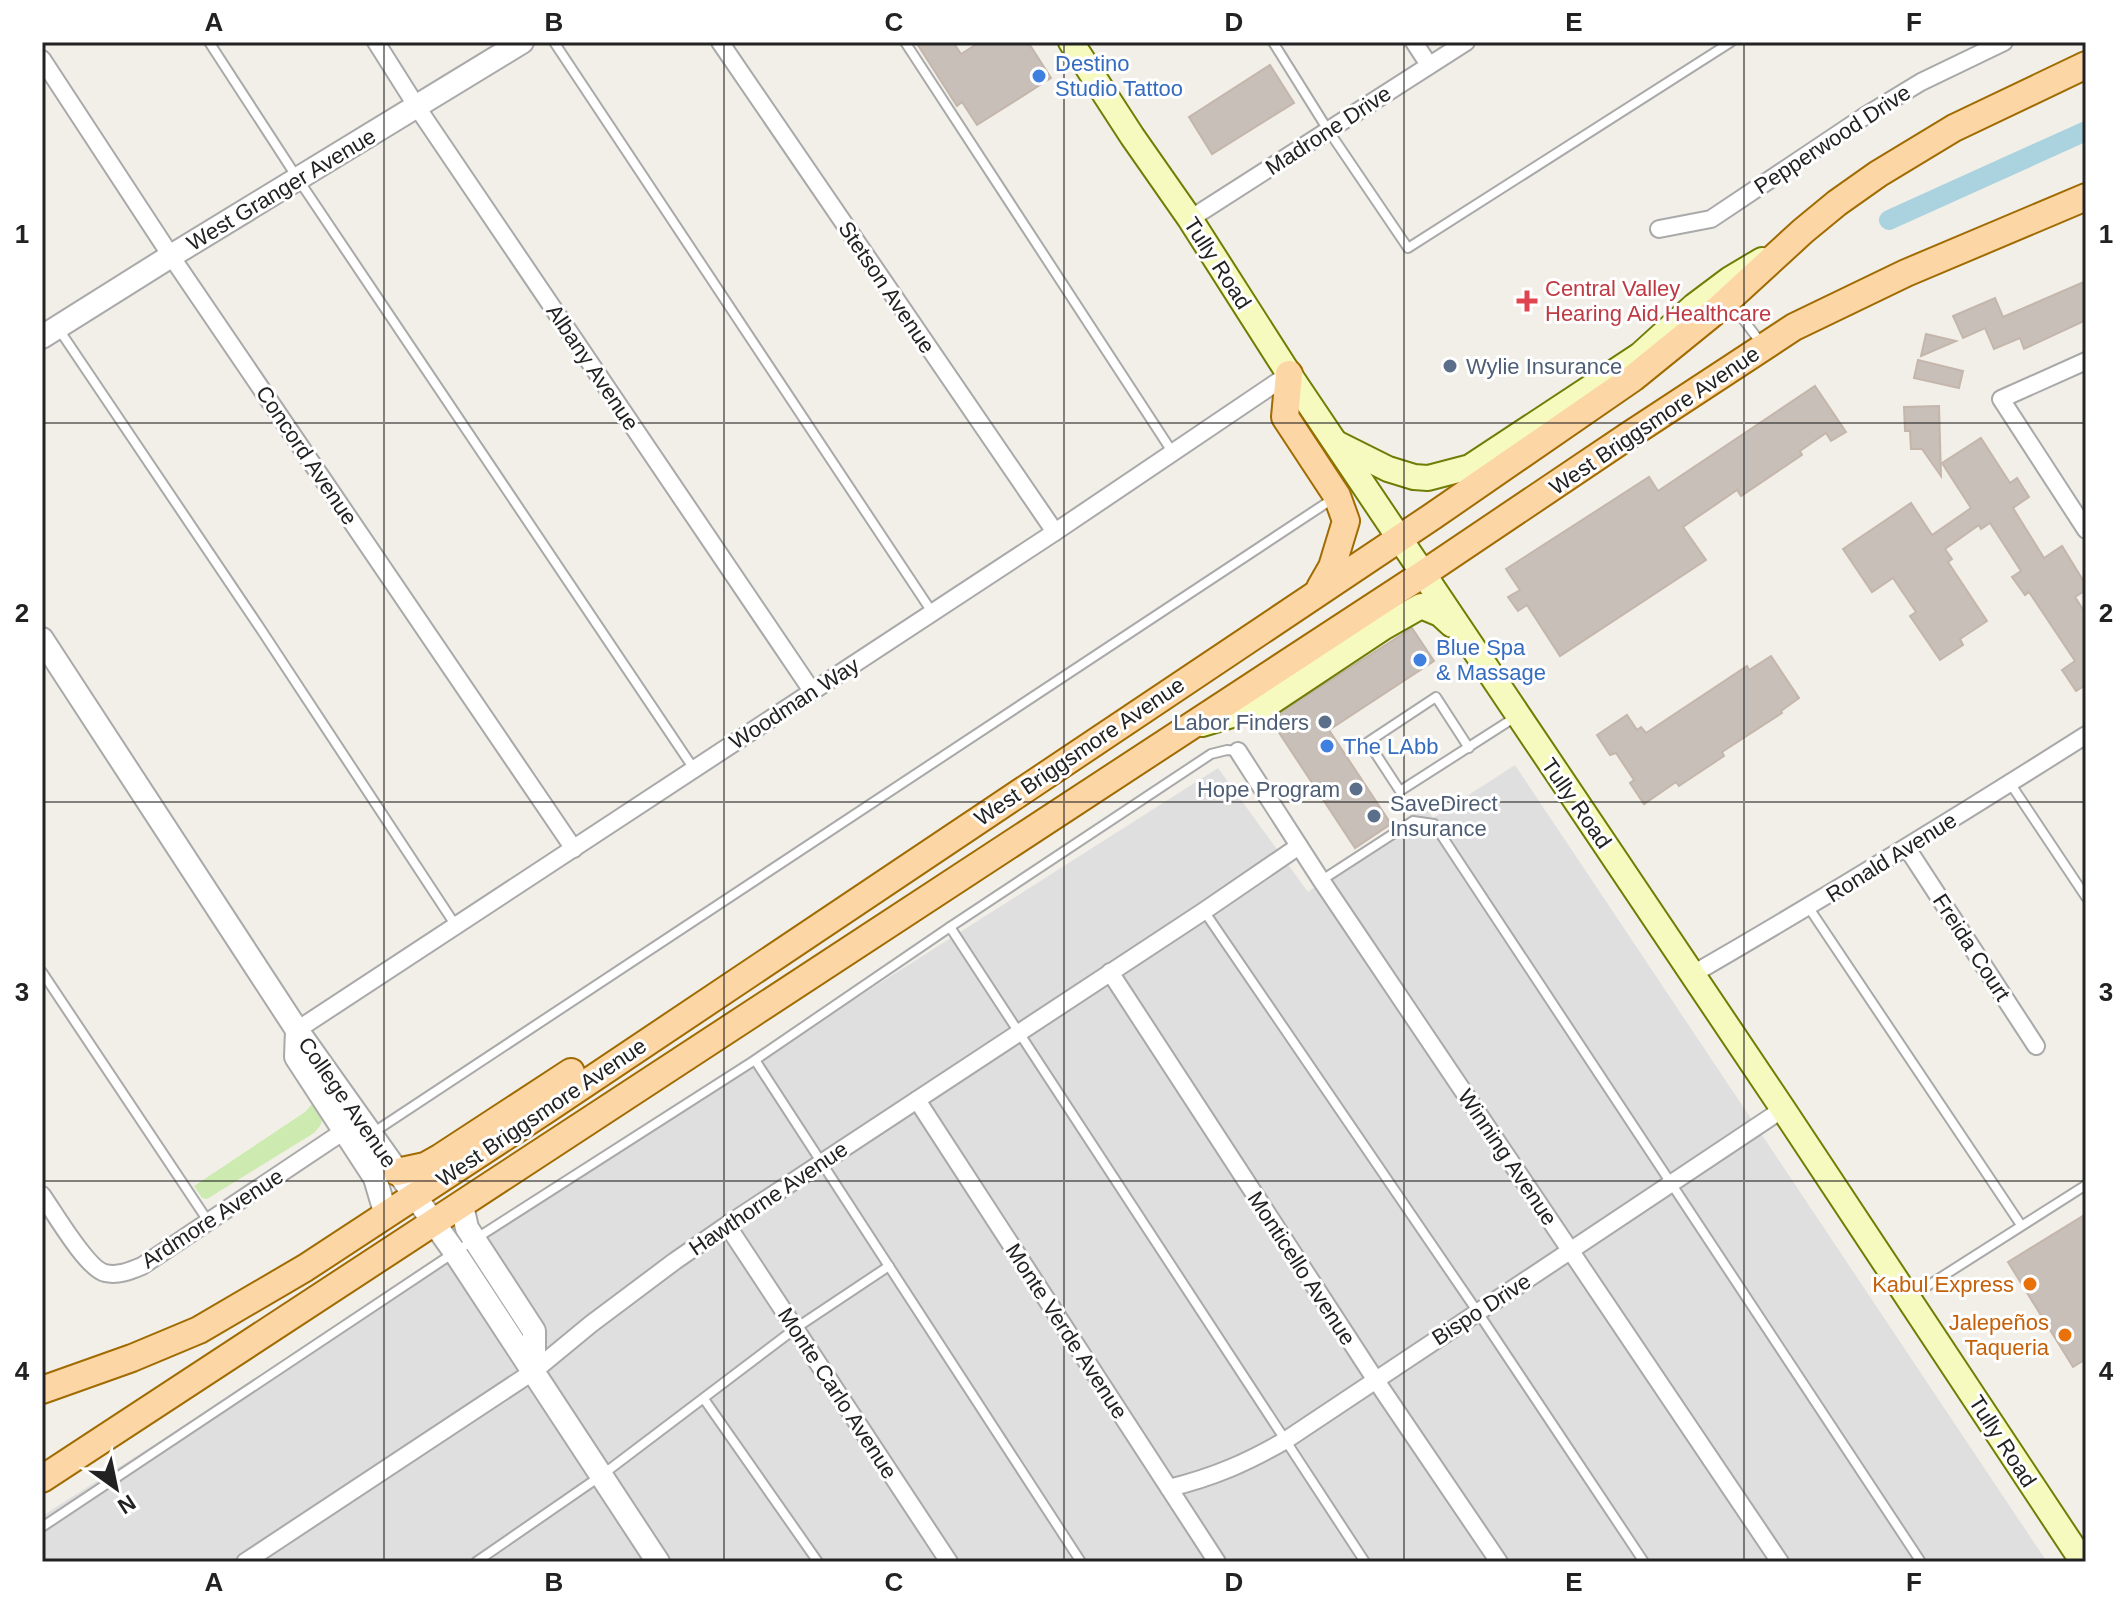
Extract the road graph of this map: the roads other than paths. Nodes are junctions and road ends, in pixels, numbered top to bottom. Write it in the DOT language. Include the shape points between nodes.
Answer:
graph roads {
  1 [pos="209,42"];
  2 [pos="376,42"];
  3 [pos="522,42"];
  4 [pos="554,42"];
  5 [pos="720,42"];
  6 [pos="905,42"];
  7 [pos="1071,42"];
  8 [pos="1273,42"];
  9 [pos="1414,42"];
  10 [pos="1466,42"];
  11 [pos="1731,42"];
  12 [pos="2004,42"];
  13 [pos="42,59"];
  14 [pos="1429,65"];
  15 [pos="2086,65"];
  16 [pos="417,107"];
  17 [pos="1328,130"];
  18 [pos="298,179"];
  19 [pos="2086,197"];
  20 [pos="1190,219"];
  21 [pos="1659,229"];
  22 [pos="1803,231"];
  23 [pos="171,256"];
  24 [pos="1728,299"];
  25 [pos="50,333"];
  26 [pos="1764,347"];
  27 [pos="2086,361"];
  28 [pos="1289,374"];
  29 [pos="1335,442"];
  30 [pos="1173,453"];
  31 [pos="1337,496"];
  32 [pos="2086,530"];
  33 [pos="1055,532"];
  34 [pos="1399,538"];
  35 [pos="1423,574"];
  36 [pos="1319,591"];
  37 [pos="932,612"];
  38 [pos="1466,637"];
  39 [pos="42,639"];
  40 [pos="812,691"];
  41 [pos="1518,715"];
  42 [pos="1189,728"];
  43 [pos="2086,735"];
  44 [pos="1469,748"];
  45 [pos="1238,751"];
  46 [pos="694,769"];
  47 [pos="2010,783"];
  48 [pos="1299,846"];
  49 [pos="1907,848"];
  50 [pos="574,849"];
  51 [pos="1321,880"];
  52 [pos="2086,897"];
  53 [pos="1809,908"];
  54 [pos="1204,911"];
  55 [pos="456,926"];
  56 [pos="950,927"];
  57 [pos="42,972"];
  58 [pos="1110,972"];
  59 [pos="1693,974"];
  60 [pos="668,1026"];
  61 [pos="297,1030"];
  62 [pos="1018,1032"];
  63 [pos="2036,1046"];
  64 [pos="755,1060"];
  65 [pos="917,1100"];
  66 [pos="1783,1109"];
  67 [pos="358,1129"];
  68 [pos="822,1162"];
  69 [pos="397,1172"];
  70 [pos="1671,1185"];
  71 [pos="2086,1185"];
  72 [pos="42,1195"];
  73 [pos="415,1196"];
  74 [pos="462,1206"];
  75 [pos="386,1215"];
  76 [pos="208,1221"];
  77 [pos="435,1223"];
  78 [pos="727,1225"];
  79 [pos="2021,1225"];
  80 [pos="475,1240"];
  81 [pos="1572,1251"];
  82 [pos="455,1252"];
  83 [pos="889,1266"];
  84 [pos="1909,1298"];
  85 [pos="1477,1311"];
  86 [pos="796,1328"];
  87 [pos="534,1331"];
  88 [pos="567,1344"];
  89 [pos="534,1371"];
  90 [pos="1375,1379"];
  91 [pos="42,1390"];
  92 [pos="704,1399"];
  93 [pos="1286,1440"];
  94 [pos="602,1475"];
  95 [pos="42,1479"];
  96 [pos="1169,1488"];
  97 [pos="42,1527"];
  98 [pos="489,1553"];
  99 [pos="245,1562"];
  100 [pos="476,1562"];
  101 [pos="494,1562"];
  102 [pos="658,1562"];
  103 [pos="818,1562"];
  104 [pos="949,1562"];
  105 [pos="1081,1562"];
  106 [pos="1217,1562"];
  107 [pos="1365,1562"];
  108 [pos="1499,1562"];
  109 [pos="1644,1562"];
  110 [pos="1780,1562"];
  111 [pos="1921,1562"];
  112 [pos="2083,1562"];
  1 -- 18 [label="lane"];
  2 -- 16 [label="street, Albany Avenue"];
  3 -- 16 [label="street, West Granger Avenue"];
  4 -- 37 [label="lane"];
  5 -- 33 [label="street, Stetson Avenue"];
  6 -- 30 [label="lane"];
  7 -- 20 [label="main road, Tully Road"];
  8 -- 17 [label="lane"];
  9 -- 14 [label="street"];
  10 -- 14 [label="street, Madrone Drive"];
  11 -- 17 [label="lane" via="1408,248"];
  12 -- 21 [label="street, Pepperwood Drive" via="1921,82 1711,219"];
  13 -- 23 [label="street, Concord Avenue"];
  14 -- 17 [label="street, Madrone Drive"];
  15 -- 22 [label="main road, West Briggsmore Avenue" via="1954,128 1857,189"];
  16 -- 18 [label="street, West Granger Avenue"];
  16 -- 40 [label="street, Albany Avenue"];
  17 -- 20 [label="street, Madrone Drive"];
  18 -- 23 [label="street, West Granger Avenue"];
  18 -- 46 [label="lane"];
  19 -- 26 [label="main road, West Briggsmore Avenue" via="1855,296"];
  20 -- 28 [label="main road, Tully Road"];
  22 -- 24 [label="main road, West Briggsmore Avenue"];
  22 -- 29 [label="main road" via="1706,297 1640,355 1470,467 1414,477"];
  23 -- 25 [label="street, West Granger Avenue"];
  23 -- 50 [label="street, Concord Avenue"];
  24 -- 26 [label="lane"];
  24 -- 34 [label="main road, West Briggsmore Avenue" via="1633,378"];
  25 -- 55 [label="lane" via="262,631"];
  26 -- 35 [label="main road, West Briggsmore Avenue"];
  27 -- 32 [label="street" via="2001,399"];
  28 -- 29 [label="main road, Tully Road"];
  28 -- 30 [label="street, Woodman Way"];
  28 -- 31 [label="main road" via="1285,417"];
  29 -- 34 [label="main road, Tully Road"];
  30 -- 33 [label="street, Woodman Way"];
  31 -- 36 [label="main road" via="1346,521"];
  31 -- 67 [label="lane"];
  33 -- 37 [label="street, Woodman Way"];
  34 -- 35 [label="main road, Tully Road"];
  34 -- 36 [label="main road, West Briggsmore Avenue"];
  35 -- 38 [label="main road, Tully Road"];
  35 -- 42 [label="main road, West Briggsmore Avenue"];
  36 -- 60 [label="main road, West Briggsmore Avenue"];
  37 -- 40 [label="street, Woodman Way"];
  38 -- 41 [label="main road, Tully Road"];
  38 -- 42 [label="main road" via="1440,614 1421,606 1268,704"];
  39 -- 61 [label="street, College Avenue"];
  40 -- 46 [label="street, Woodman Way"];
  41 -- 44 [label="lane"];
  41 -- 59 [label="main road, Tully Road"];
  42 -- 74 [label="main road, West Briggsmore Avenue"];
  43 -- 47 [label="street, Ronald Avenue"];
  44 -- 44 [label="lane" via="1400,791 1368,742 1436,697"];
  45 -- 48 [label="street, Winning Avenue"];
  45 -- 56 [label="lane" via="1211,754"];
  46 -- 50 [label="street, Woodman Way"];
  47 -- 49 [label="street, Ronald Avenue"];
  47 -- 52 [label="lane"];
  48 -- 51 [label="street, Winning Avenue"];
  48 -- 54 [label="street, Hawthorne Avenue"];
  49 -- 53 [label="street, Ronald Avenue"];
  49 -- 63 [label="street, Freida Court"];
  50 -- 55 [label="street, Woodman Way"];
  51 -- 70 [label="lane" via="1413,821 1434,824"];
  51 -- 81 [label="street, Winning Avenue"];
  53 -- 59 [label="street, Ronald Avenue"];
  53 -- 79 [label="lane"];
  54 -- 58 [label="street, Hawthorne Avenue"];
  54 -- 85 [label="lane"];
  55 -- 61 [label="street, Woodman Way"];
  56 -- 62 [label="lane"];
  56 -- 64 [label="lane"];
  57 -- 76 [label="lane"];
  58 -- 62 [label="street, Hawthorne Avenue"];
  58 -- 90 [label="street, Monticello Avenue"];
  59 -- 66 [label="main road, Tully Road"];
  60 -- 69 [label="main road" via="605,1051 425,1166"];
  60 -- 73 [label="main road, West Briggsmore Avenue"];
  61 -- 67 [label="street" via="296,1057"];
  62 -- 65 [label="street, Hawthorne Avenue"];
  62 -- 93 [label="lane"];
  64 -- 68 [label="lane"];
  64 -- 80 [label="lane"];
  65 -- 68 [label="street, Hawthorne Avenue"];
  65 -- 96 [label="street, Monte Verde Avenue"];
  66 -- 70 [label="street, Bispo Drive"];
  66 -- 84 [label="main road, Tully Road"];
  67 -- 69 [label="street, College Avenue"];
  67 -- 75 [label="street"];
  67 -- 76 [label="street, Ardmore Avenue"];
  68 -- 78 [label="street, Hawthorne Avenue"];
  68 -- 83 [label="lane"];
  69 -- 73 [label="street, College Avenue"];
  70 -- 81 [label="street, Bispo Drive"];
  70 -- 111 [label="lane"];
  71 -- 79 [label="lane"];
  72 -- 76 [label="street, Ardmore Avenue" via="86,1258 109,1274 142,1266"];
  73 -- 75 [label="main road, West Briggsmore Avenue"];
  73 -- 77 [label="street, College Avenue"];
  74 -- 77 [label="main road, West Briggsmore Avenue"];
  74 -- 80 [label="street"];
  75 -- 91 [label="main road, West Briggsmore Avenue" via="199,1330"];
  77 -- 82 [label="street, College Avenue"];
  77 -- 95 [label="main road, West Briggsmore Avenue"];
  78 -- 86 [label="street, Monte Carlo Avenue"];
  78 -- 88 [label="street, Hawthorne Avenue"];
  79 -- 84 [label="lane"];
  80 -- 82 [label="lane"];
  80 -- 87 [label="street"];
  81 -- 85 [label="street, Bispo Drive"];
  81 -- 110 [label="street, Winning Avenue"];
  82 -- 89 [label="street, College Avenue"];
  82 -- 97 [label="lane"];
  83 -- 86 [label="lane"];
  83 -- 105 [label="lane"];
  84 -- 112 [label="main road, Tully Road"];
  85 -- 90 [label="street, Bispo Drive"];
  85 -- 109 [label="lane"];
  86 -- 92 [label="lane"];
  86 -- 104 [label="street, Monte Carlo Avenue"];
  87 -- 88 [label="street" via="549,1343"];
  87 -- 89 [label="street"];
  88 -- 89 [label="street, Hawthorne Avenue"];
  89 -- 94 [label="street, College Avenue"];
  89 -- 99 [label="street, Hawthorne Avenue"];
  90 -- 93 [label="street, Bispo Drive"];
  90 -- 108 [label="street, Monticello Avenue"];
  92 -- 94 [label="lane"];
  92 -- 103 [label="lane"];
  93 -- 96 [label="street, Bispo Drive" via="1206,1479"];
  93 -- 107 [label="lane"];
  94 -- 98 [label="lane"];
  94 -- 102 [label="street, College Avenue"];
  96 -- 106 [label="street, Monte Verde Avenue"];
  98 -- 100 [label="lane"];
  98 -- 101 [label="lane"];
}
